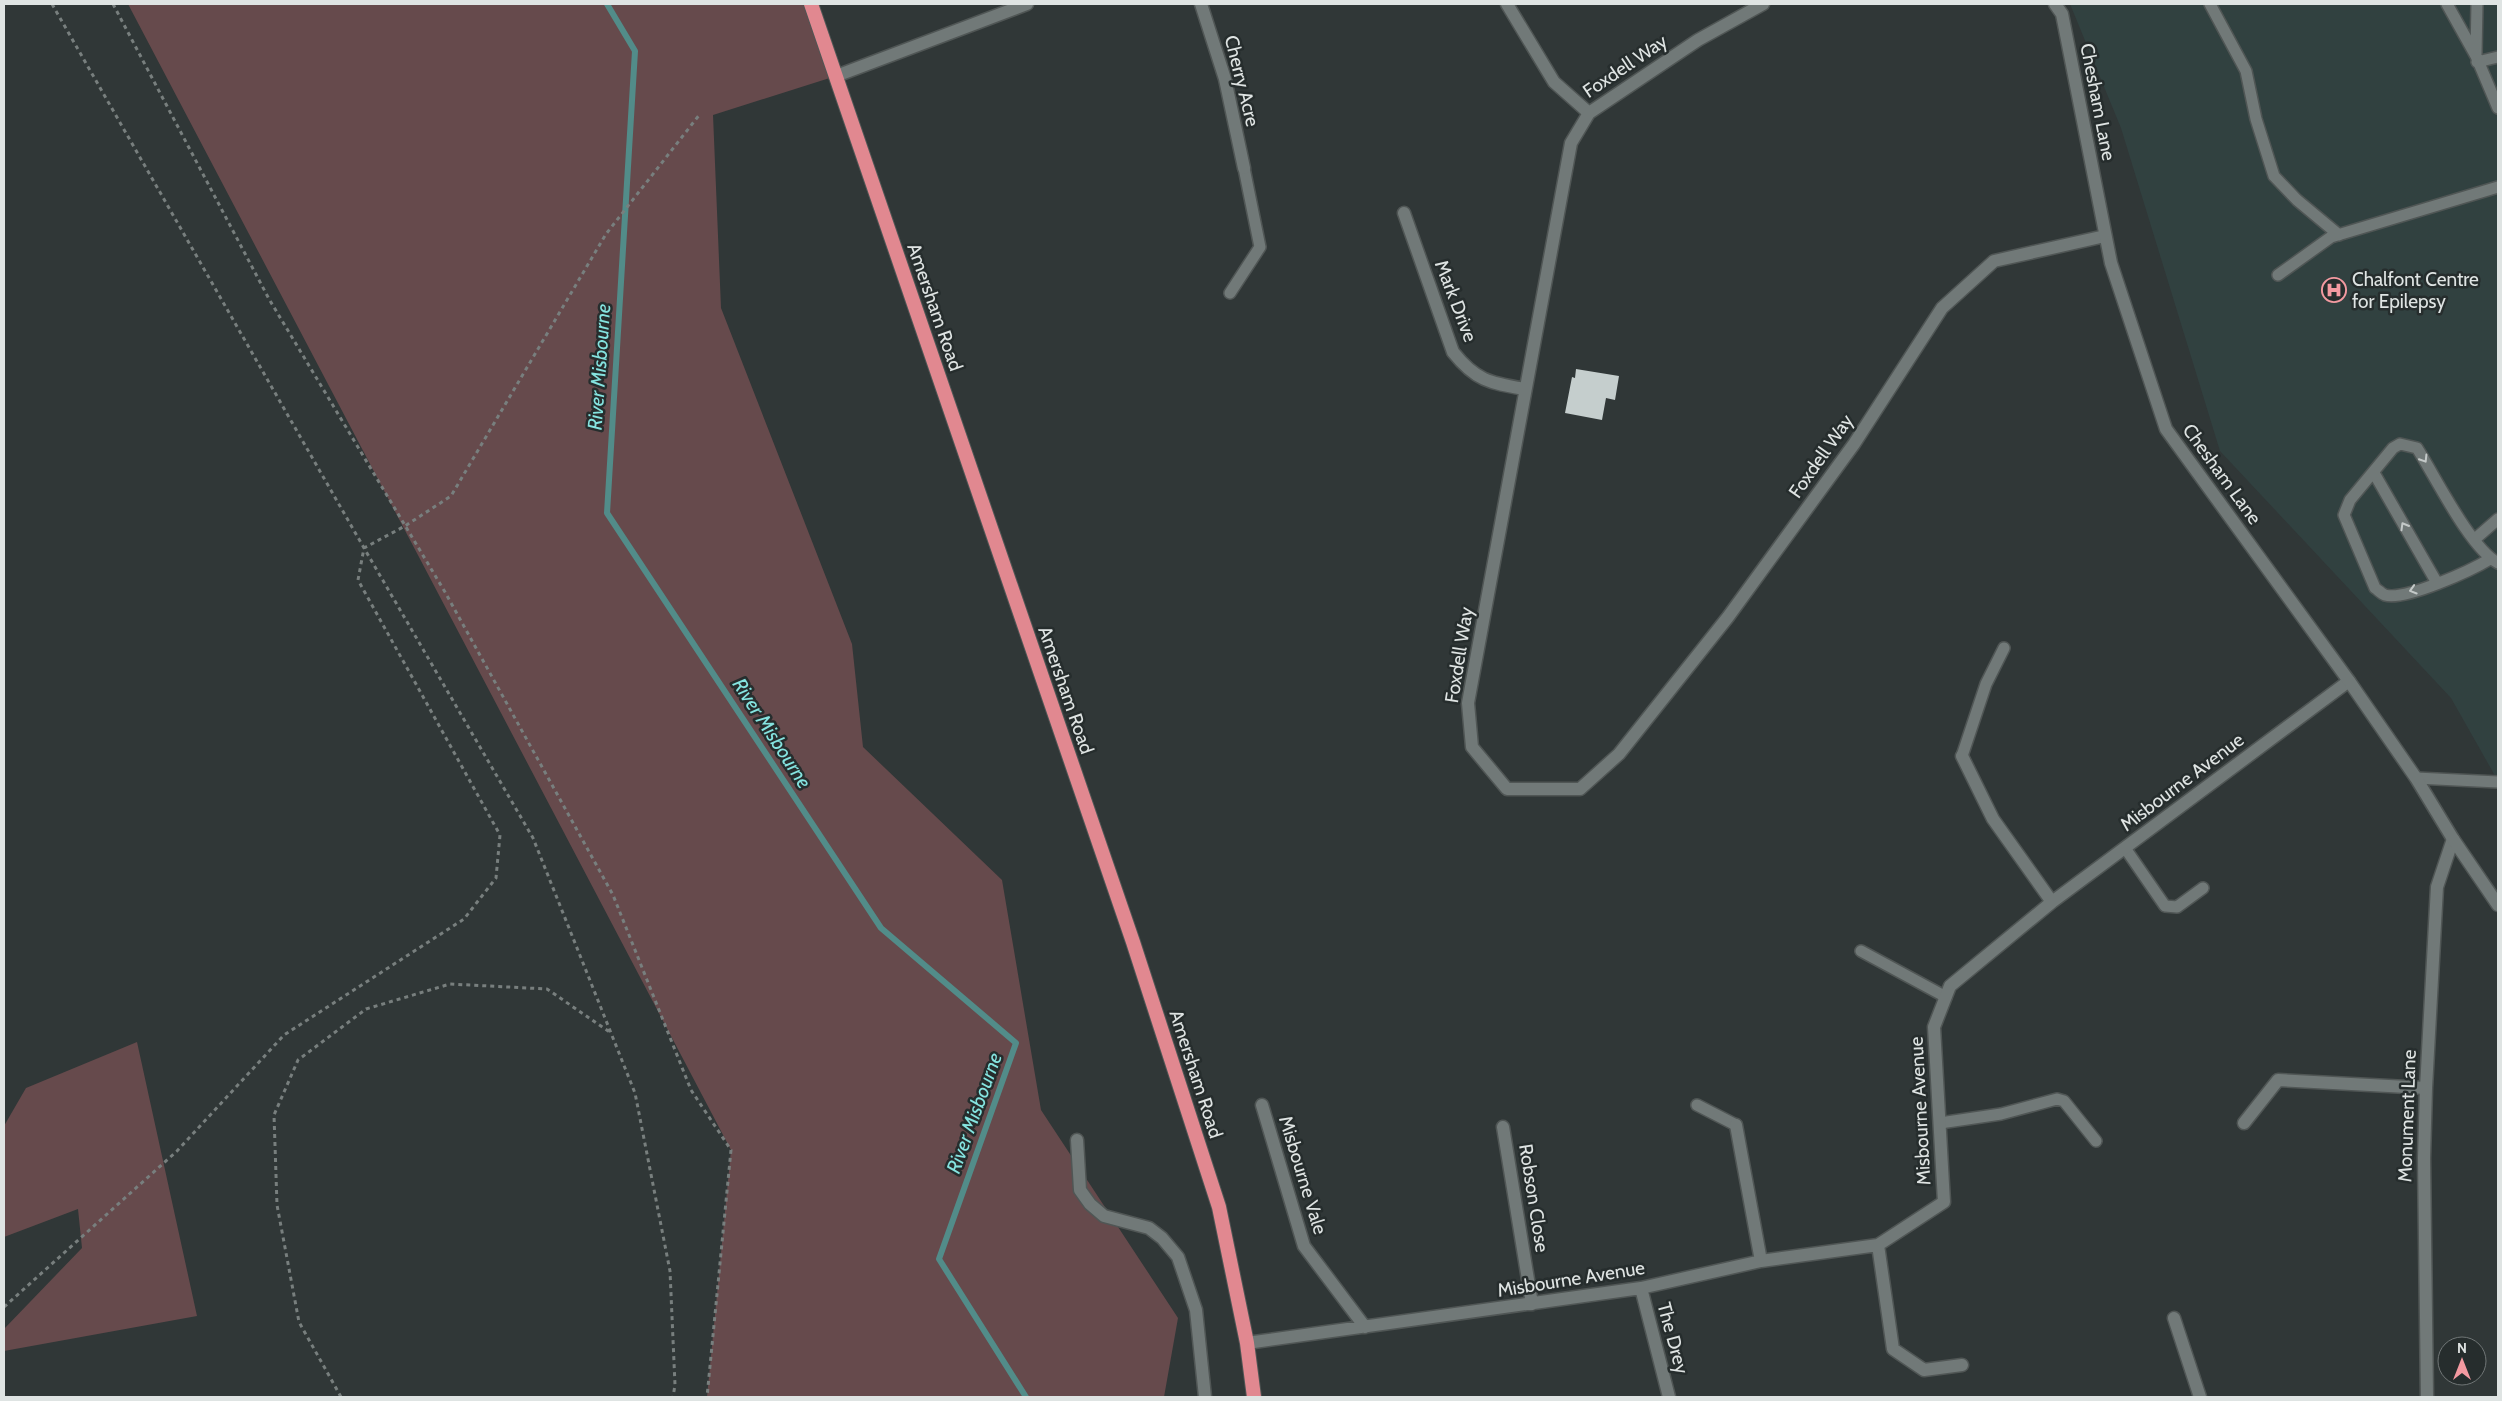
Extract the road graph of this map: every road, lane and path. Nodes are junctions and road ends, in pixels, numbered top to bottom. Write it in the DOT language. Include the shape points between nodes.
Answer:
graph roads {
  1 [pos="52,4"];
  2 [pos="113,4"];
  3 [pos="811,4"];
  4 [pos="1027,4"];
  5 [pos="1201,4"];
  6 [pos="1507,4"];
  7 [pos="1763,4"];
  8 [pos="2055,4"];
  9 [pos="2210,4"];
  10 [pos="2447,4"];
  11 [pos="2477,4"];
  12 [pos="1001,8"];
  13 [pos="2498,57"];
  14 [pos="2477,59"];
  15 [pos="836,76"];
  16 [pos="2498,108"];
  17 [pos="1589,113"];
  18 [pos="700,114"];
  19 [pos="1244,168"];
  20 [pos="2498,187"];
  21 [pos="1404,213"];
  22 [pos="2339,235"];
  23 [pos="2105,236"];
  24 [pos="2278,275"];
  25 [pos="1230,293"];
  26 [pos="1525,389"];
  27 [pos="2374,473"];
  28 [pos="2498,519"];
  29 [pos="405,526"];
  30 [pos="2475,539"];
  31 [pos="364,548"];
  32 [pos="2494,561"];
  33 [pos="2437,583"];
  34 [pos="2004,648"];
  35 [pos="2349,681"];
  36 [pos="1962,756"];
  37 [pos="2416,778"];
  38 [pos="2498,782"];
  39 [pos="2453,839"];
  40 [pos="2125,848"];
  41 [pos="2203,888"];
  42 [pos="2052,902"];
  43 [pos="2498,905"];
  44 [pos="1861,951"];
  45 [pos="1946,997"];
  46 [pos="611,1034"];
  47 [pos="2426,1088"];
  48 [pos="1262,1105"];
  49 [pos="1697,1105"];
  50 [pos="1940,1123"];
  51 [pos="2244,1123"];
  52 [pos="1736,1125"];
  53 [pos="1503,1127"];
  54 [pos="1077,1140"];
  55 [pos="2096,1141"];
  56 [pos="1878,1246"];
  57 [pos="1761,1261"];
  58 [pos="1641,1288"];
  59 [pos="1532,1304"];
  60 [pos="4,1307"];
  61 [pos="2174,1318"];
  62 [pos="1365,1326"];
  63 [pos="1247,1343"];
  64 [pos="1962,1366"];
  65 [pos="341,1397"];
  66 [pos="673,1397"];
  67 [pos="707,1397"];
  68 [pos="1206,1397"];
  69 [pos="1254,1397"];
  70 [pos="1670,1397"];
  71 [pos="2200,1397"];
  72 [pos="2427,1397"];
  1 -- 31 [label="path"];
  2 -- 29 [label="path" via="269,299"];
  3 -- 15 [label="highway, Amersham Road"];
  4 -- 12 [label="street"];
  5 -- 19 [label="street, Cherry Acre" via="1225,79"];
  6 -- 17 [label="street" via="1554,82"];
  7 -- 17 [label="street, Foxdell Way" via="1698,40"];
  8 -- 23 [label="street, Chesham Lane" via="2062,14"];
  9 -- 22 [label="lane" via="2246,71 2274,176"];
  10 -- 14 [label="lane"];
  11 -- 14 [label="lane"];
  12 -- 15 [label="street"];
  13 -- 14 [label="lane"];
  14 -- 16 [label="lane"];
  15 -- 63 [label="highway, Amersham Road" via="1133,942 1220,1206"];
  17 -- 26 [label="street, Foxdell Way" via="1571,143"];
  18 -- 29 [label="path" via="606,234 452,496"];
  19 -- 25 [label="lane" via="1260,247"];
  20 -- 22 [label="lane"];
  21 -- 26 [label="street, Mark Drive" via="1453,352 1464,366 1488,382"];
  22 -- 24 [label="lane" via="2331,237"];
  23 -- 26 [label="street, Foxdell Way" via="1994,261 1942,308 1854,444 1728,617 1619,754 1580,789 1507,788 1472,747 1468,702"];
  23 -- 35 [label="street, Chesham Lane" via="2166,429"];
  27 -- 30 [label="lane, one-way" via="2393,448 2400,444 2417,448"];
  33 -- 27 [label="lane, one-way"];
  33 -- 27 [label="lane, one-way" via="2400,595 2385,595 2375,588 2344,515 2350,500"];
  28 -- 30 [label="lane"];
  29 -- 31 [label="path"];
  29 -- 67 [label="path" via="613,895 691,1090 732,1150"];
  30 -- 32 [label="lane"];
  31 -- 46 [label="path" via="533,838"];
  31 -- 60 [label="path" via="358,580 500,835 496,878 464,920 284,1035 177,1151"];
  32 -- 33 [label="lane"];
  34 -- 36 [label="lane" via="1986,684"];
  35 -- 37 [label="street, Chesham Lane"];
  35 -- 40 [label="street, Misbourne Avenue"];
  36 -- 42 [label="street" via="1993,819"];
  37 -- 38 [label="lane"];
  37 -- 39 [label="street, Chesham Lane"];
  39 -- 43 [label="street, Chesham Lane"];
  39 -- 47 [label="street, Monument Lane" via="2437,887"];
  40 -- 41 [label="lane" via="2165,906 2177,907"];
  40 -- 42 [label="street, Misbourne Avenue"];
  42 -- 45 [label="street, Misbourne Avenue" via="1950,986"];
  44 -- 45 [label="lane"];
  45 -- 50 [label="street, Misbourne Avenue" via="1934,1027"];
  46 -- 65 [label="path" via="547,988 450,984 366,1009 298,1060 274,1115 276,1205 299,1322"];
  46 -- 66 [label="path" via="635,1093 670,1271"];
  47 -- 51 [label="street" via="2278,1080"];
  47 -- 72 [label="street, Monument Lane"];
  48 -- 62 [label="street, Misbourne Vale" via="1304,1246"];
  49 -- 52 [label="lane"];
  50 -- 55 [label="lane" via="2001,1114 2057,1099 2064,1101"];
  50 -- 56 [label="street, Misbourne Avenue" via="1944,1202"];
  52 -- 57 [label="street"];
  53 -- 59 [label="street, Robson Close"];
  54 -- 68 [label="street" via="1080,1190 1090,1204 1104,1216 1149,1228 1178,1257 1196,1310"];
  56 -- 57 [label="street, Misbourne Avenue"];
  56 -- 64 [label="street" via="1893,1349 1924,1370"];
  57 -- 58 [label="street, Misbourne Avenue"];
  58 -- 59 [label="street, Misbourne Avenue"];
  58 -- 70 [label="street, The Drey"];
  59 -- 62 [label="street, Misbourne Avenue"];
  61 -- 71 [label="street"];
  62 -- 63 [label="street, Misbourne Avenue"];
  63 -- 69 [label="highway, Amersham Road"];
}
